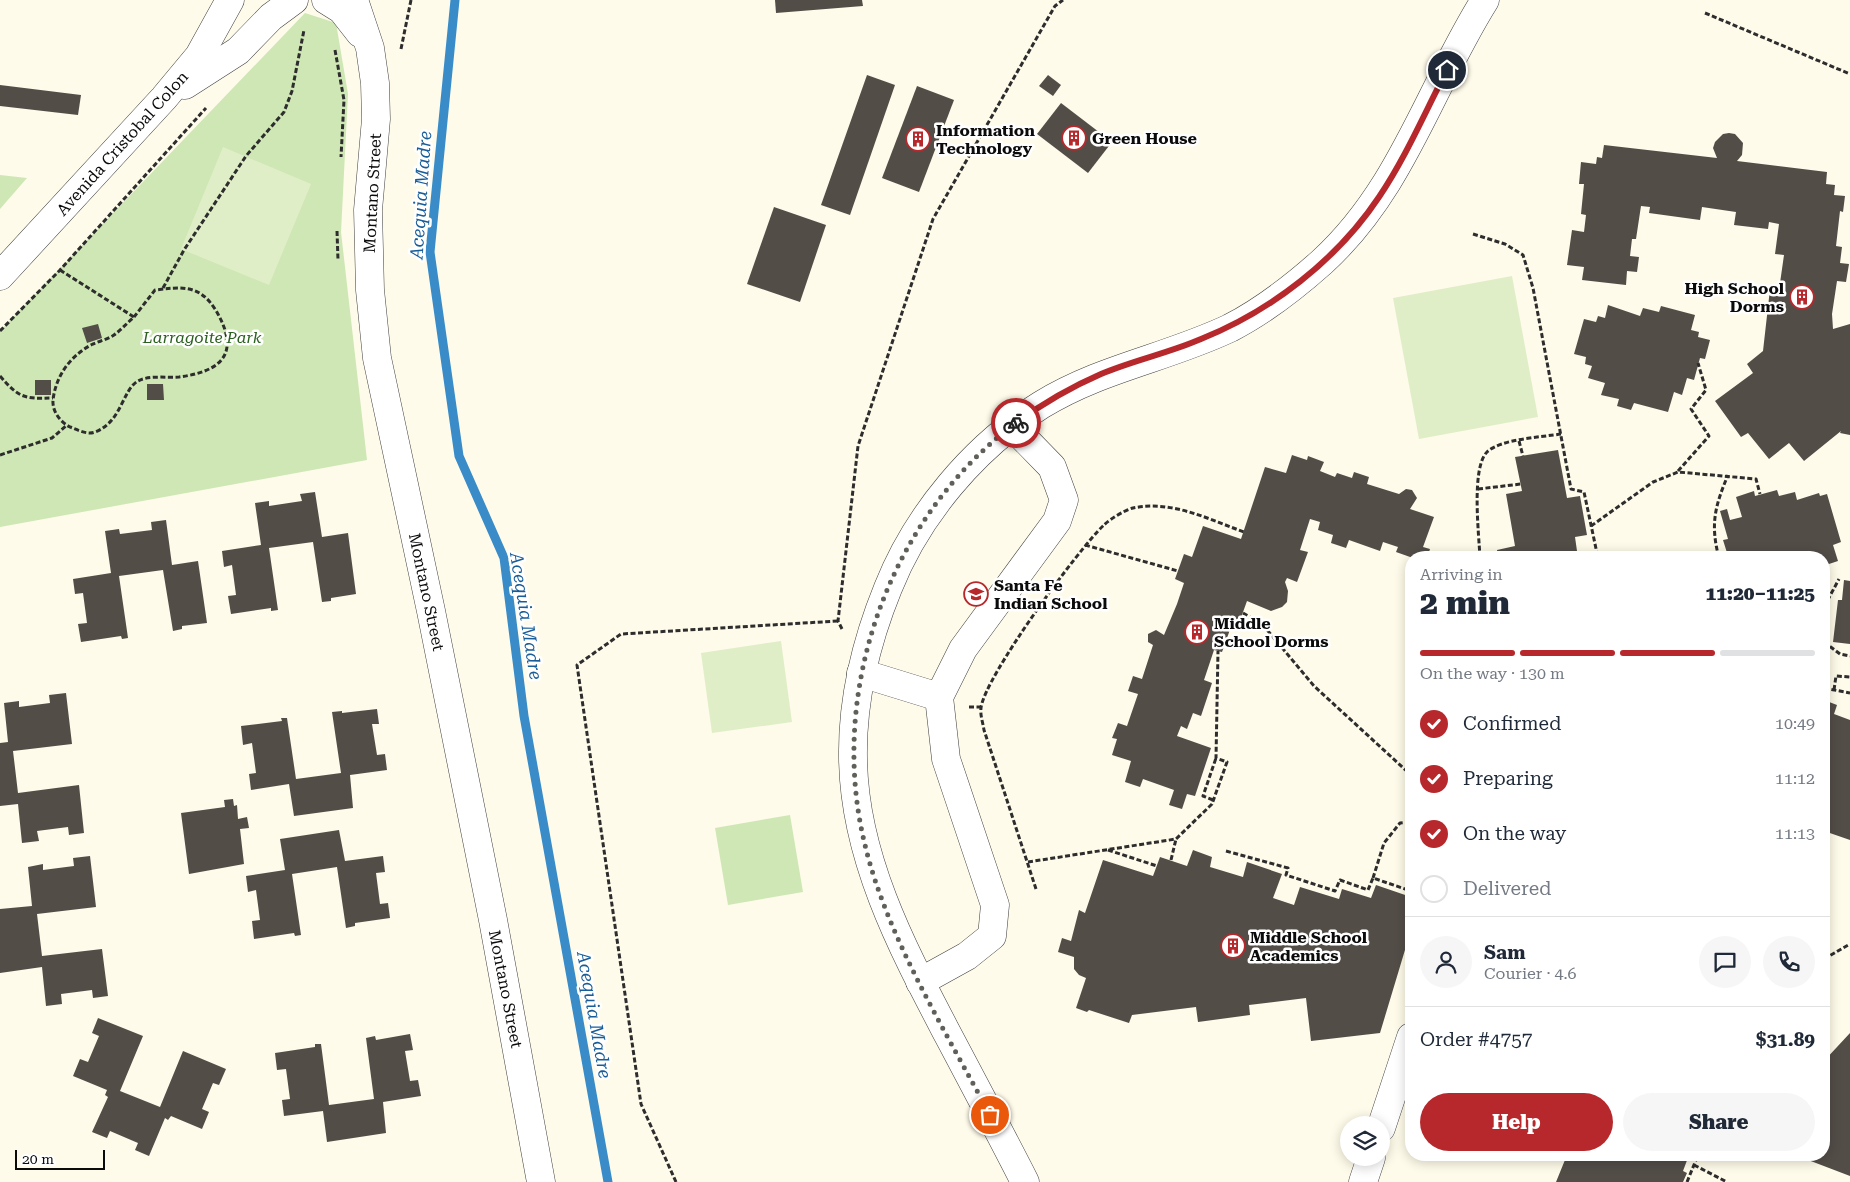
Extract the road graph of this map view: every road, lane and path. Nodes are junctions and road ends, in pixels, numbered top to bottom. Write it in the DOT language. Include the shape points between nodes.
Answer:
graph roads {
  1 [pos="230,0"];
  2 [pos="326,0"];
  3 [pos="354,0"];
  4 [pos="411,0"];
  5 [pos="1063,0"];
  6 [pos="1485,0"];
  7 [pos="300,10"];
  8 [pos="1704,13"];
  9 [pos="334,46"];
  10 [pos="370,48"];
  11 [pos="401,51"];
  12 [pos="1850,74"];
  13 [pos="164,98"];
  14 [pos="210,104"];
  15 [pos="341,158"];
  16 [pos="337,226"];
  17 [pos="1473,234"];
  18 [pos="338,264"];
  19 [pos="60,270"];
  20 [pos="0,276"];
  21 [pos="163,289"];
  22 [pos="134,317"];
  23 [pos="0,330"];
  24 [pos="1698,363"];
  25 [pos="0,376"];
  26 [pos="54,398"];
  27 [pos="67,425"];
  28 [pos="1012,426"];
  29 [pos="1560,434"];
  30 [pos="1519,441"];
  31 [pos="0,455"];
  32 [pos="1523,456"];
  33 [pos="1678,472"];
  34 [pos="1728,475"];
  35 [pos="1521,484"];
  36 [pos="1478,489"];
  37 [pos="1760,494"];
  38 [pos="1591,526"];
  39 [pos="1244,532"];
  40 [pos="1085,545"];
  41 [pos="1480,551"];
  42 [pos="1596,551"];
  43 [pos="1717,551"];
  44 [pos="1178,571"];
  45 [pos="1839,579"];
  46 [pos="1830,596"];
  47 [pos="1243,613"];
  48 [pos="838,621"];
  49 [pos="842,630"];
  50 [pos="1830,646"];
  51 [pos="1218,651"];
  52 [pos="1850,656"];
  53 [pos="861,673"];
  54 [pos="1850,677"];
  55 [pos="1830,689"];
  56 [pos="1834,690"];
  57 [pos="1850,693"];
  58 [pos="939,697"];
  59 [pos="1216,758"];
  60 [pos="1405,769"];
  61 [pos="1213,800"];
  62 [pos="1405,823"];
  63 [pos="1015,826"];
  64 [pos="1011,827"];
  65 [pos="1176,839"];
  66 [pos="1107,850"];
  67 [pos="1226,851"];
  68 [pos="1171,860"];
  69 [pos="1028,862"];
  70 [pos="1157,866"];
  71 [pos="1373,878"];
  72 [pos="1036,889"];
  73 [pos="1405,889"];
  74 [pos="1850,944"];
  75 [pos="1830,956"];
  76 [pos="920,982"];
  77 [pos="1405,1055"];
  78 [pos="1385,1116"];
  79 [pos="1696,1161"];
  80 [pos="1694,1165"];
  81 [pos="1369,1166"];
  82 [pos="541,1182"];
  83 [pos="676,1182"];
  84 [pos="1025,1182"];
  85 [pos="1363,1182"];
  86 [pos="1688,1182"];
  87 [pos="1727,1182"];
  1 -- 13 [label="street, Avenida Cristobal Colon" via="199,56"];
  2 -- 10 [label="street" via="342,10"];
  3 -- 10 [label="street, Montano Street"];
  4 -- 11 [label="path"];
  5 -- 48 [label="path" via="1055,6 934,219 858,446"];
  6 -- 28 [label="street" via="1379,198 1323,261 1256,313 1228,328 1102,374 1039,406"];
  7 -- 13 [label="street" via="271,17 238,50"];
  7 -- 21 [label="path" via="292,91 284,112 246,156 184,250"];
  8 -- 12 [label="path"];
  9 -- 15 [label="path" via="344,100"];
  10 -- 82 [label="street, Montano Street" via="376,83 376,119 368,210 370,290 377,358 489,900"];
  13 -- 20 [label="street, Avenida Cristobal Colon"];
  14 -- 19 [label="path"];
  16 -- 18 [label="path"];
  17 -- 29 [label="path" via="1505,244 1523,255 1533,288"];
  19 -- 22 [label="path"];
  19 -- 23 [label="path"];
  21 -- 22 [label="path" via="155,290"];
  21 -- 27 [label="path" via="189,288 209,300 225,327 227,352 221,362 202,372 180,377 139,380 131,387 120,410 94,433"];
  22 -- 26 [label="path" via="114,335 81,351 64,368 54,386"];
  24 -- 33 [label="path" via="1706,390 1691,409 1709,436"];
  25 -- 26 [label="path" via="20,396"];
  26 -- 27 [label="path" via="56,414"];
  27 -- 31 [label="path" via="52,438"];
  28 -- 53 [label="street" via="980,453 952,484 911,541 880,608"];
  28 -- 58 [label="street" via="1052,468 1064,500 1057,521 963,649"];
  29 -- 30 [label="path"];
  29 -- 38 [label="path" via="1571,489 1584,492"];
  30 -- 32 [label="path"];
  30 -- 36 [label="path" via="1503,443 1486,452 1478,469"];
  33 -- 34 [label="path"];
  33 -- 38 [label="path" via="1653,482"];
  34 -- 37 [label="path" via="1756,479"];
  34 -- 43 [label="path" via="1715,508 1713,537"];
  35 -- 36 [label="path"];
  36 -- 41 [label="path"];
  38 -- 42 [label="path"];
  39 -- 40 [label="path" via="1164,506 1132,508 1105,523"];
  40 -- 44 [label="path"];
  40 -- 63 [label="path" via="997,669 981,707 984,730"];
  45 -- 46 [label="path"];
  47 -- 60 [label="path" via="1263,625 1314,686"];
  48 -- 49 [label="path"];
  48 -- 83 [label="path" via="621,634 578,665 641,1104"];
  50 -- 52 [label="path"];
  51 -- 59 [label="path"];
  53 -- 58 [label="street"];
  53 -- 76 [label="street" via="854,728 856,801 865,846 880,890"];
  54 -- 56 [label="path" via="1836,676"];
  55 -- 56 [label="path"];
  56 -- 57 [label="path"];
  58 -- 76 [label="street" via="946,759 995,904 992,936 967,956"];
  59 -- 61 [label="path" via="1203,796"];
  59 -- 61 [label="path" via="1227,762"];
  61 -- 65 [label="path"];
  62 -- 71 [label="path" via="1400,823 1384,843"];
  63 -- 64 [label="path"];
  63 -- 69 [label="path"];
  65 -- 66 [label="path"];
  65 -- 68 [label="path"];
  66 -- 69 [label="path"];
  66 -- 70 [label="path"];
  67 -- 71 [label="path" via="1288,868 1286,875 1335,891 1340,880 1368,890"];
  69 -- 72 [label="path"];
  71 -- 73 [label="path"];
  74 -- 75 [label="path"];
  76 -- 84 [label="street"];
  77 -- 78 [label="street"];
  79 -- 80 [label="path"];
  80 -- 86 [label="path"];
  80 -- 87 [label="path"];
  81 -- 85 [label="street"];
}
